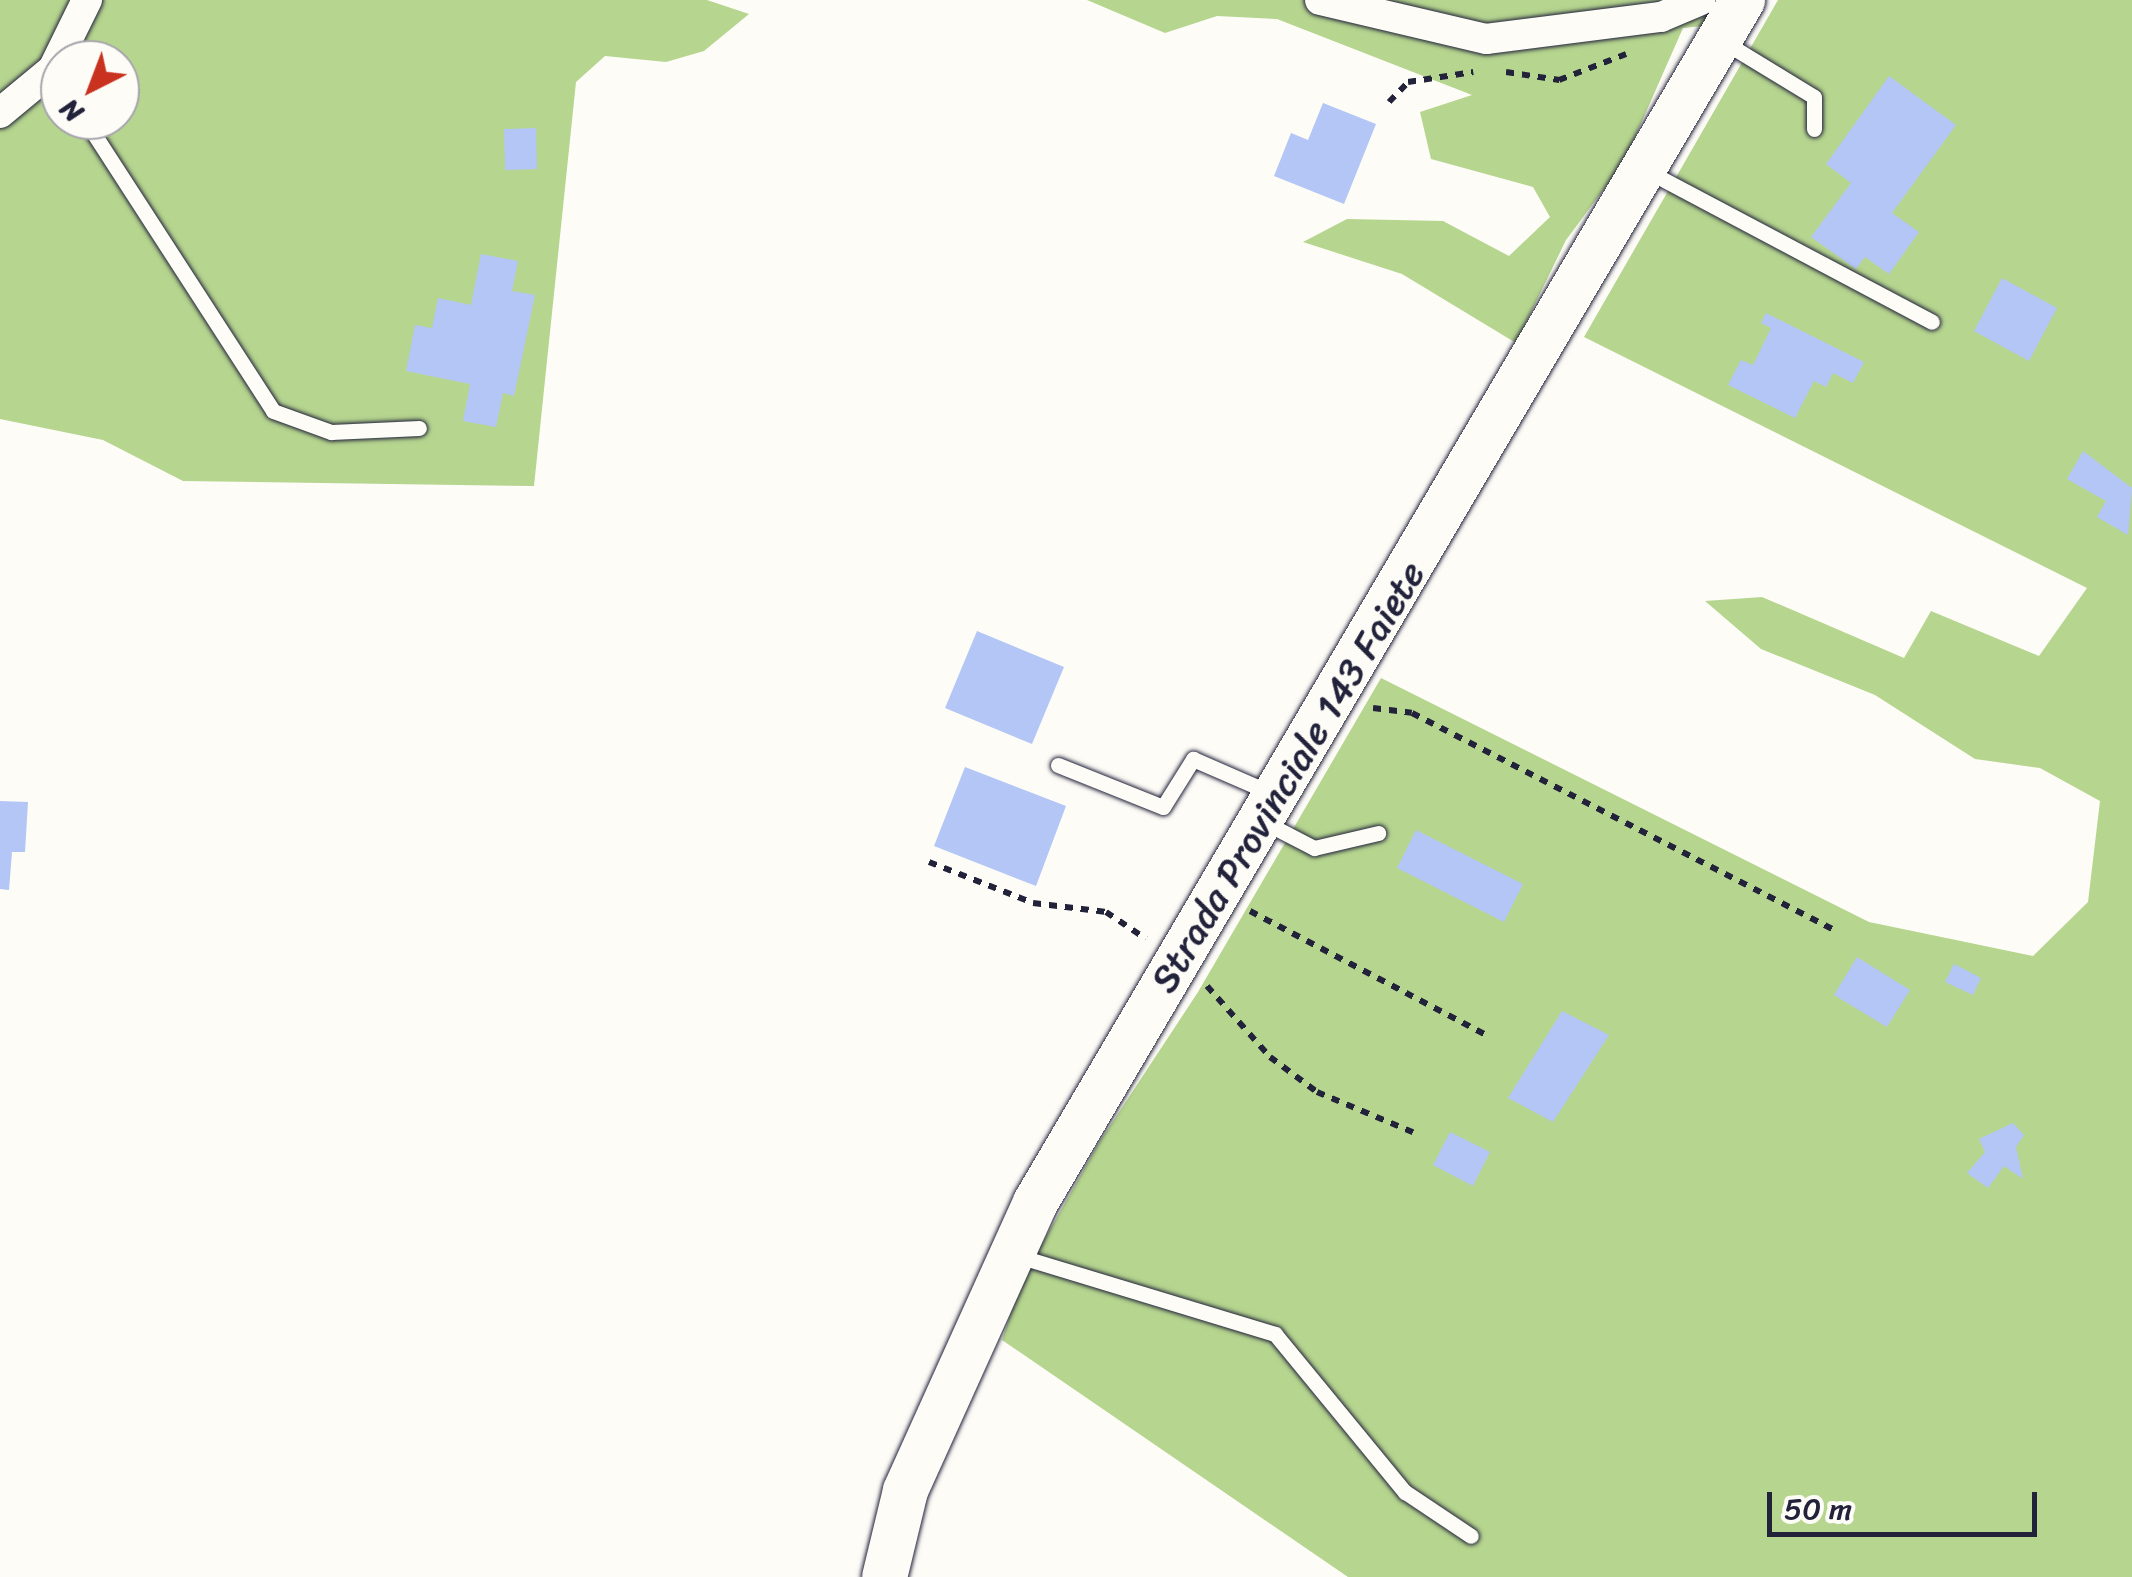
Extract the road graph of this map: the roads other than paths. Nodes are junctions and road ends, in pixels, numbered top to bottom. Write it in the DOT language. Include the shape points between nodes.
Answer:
graph roads {
  1 [pos="87,0"];
  2 [pos="1320,0"];
  3 [pos="1742,0"];
  4 [pos="1710,20"];
  5 [pos="70,40"];
  6 [pos="40,86"];
  7 [pos="0,113"];
  8 [pos="1814,129"];
  9 [pos="99,140"];
  10 [pos="1649,172"];
  11 [pos="1932,322"];
  12 [pos="420,428"];
  13 [pos="1058,765"];
  14 [pos="1270,808"];
  15 [pos="1378,833"];
  16 [pos="1011,1254"];
  17 [pos="1471,1536"];
  18 [pos="884,1577"];
  1 -- 5 [label="street"];
  2 -- 4 [label="street" via="1486,39 1662,17"];
  3 -- 4 [label="main road, Strada Provinciale 143 Faiete"];
  4 -- 8 [label="lane" via="1814,97"];
  4 -- 10 [label="main road, Strada Provinciale 143 Faiete"];
  6 -- 7 [label="street"];
  9 -- 12 [label="lane" via="273,411 331,432"];
  10 -- 11 [label="lane"];
  10 -- 14 [label="main road, Strada Provinciale 143 Faiete"];
  13 -- 14 [label="lane" via="1163,807 1193,760"];
  14 -- 15 [label="lane" via="1314,848"];
  14 -- 16 [label="main road, Strada Provinciale 143 Faiete"];
  16 -- 17 [label="lane" via="1276,1334 1405,1492"];
  16 -- 18 [label="main road, Strada Provinciale 143 Faiete" via="905,1490"];
}
